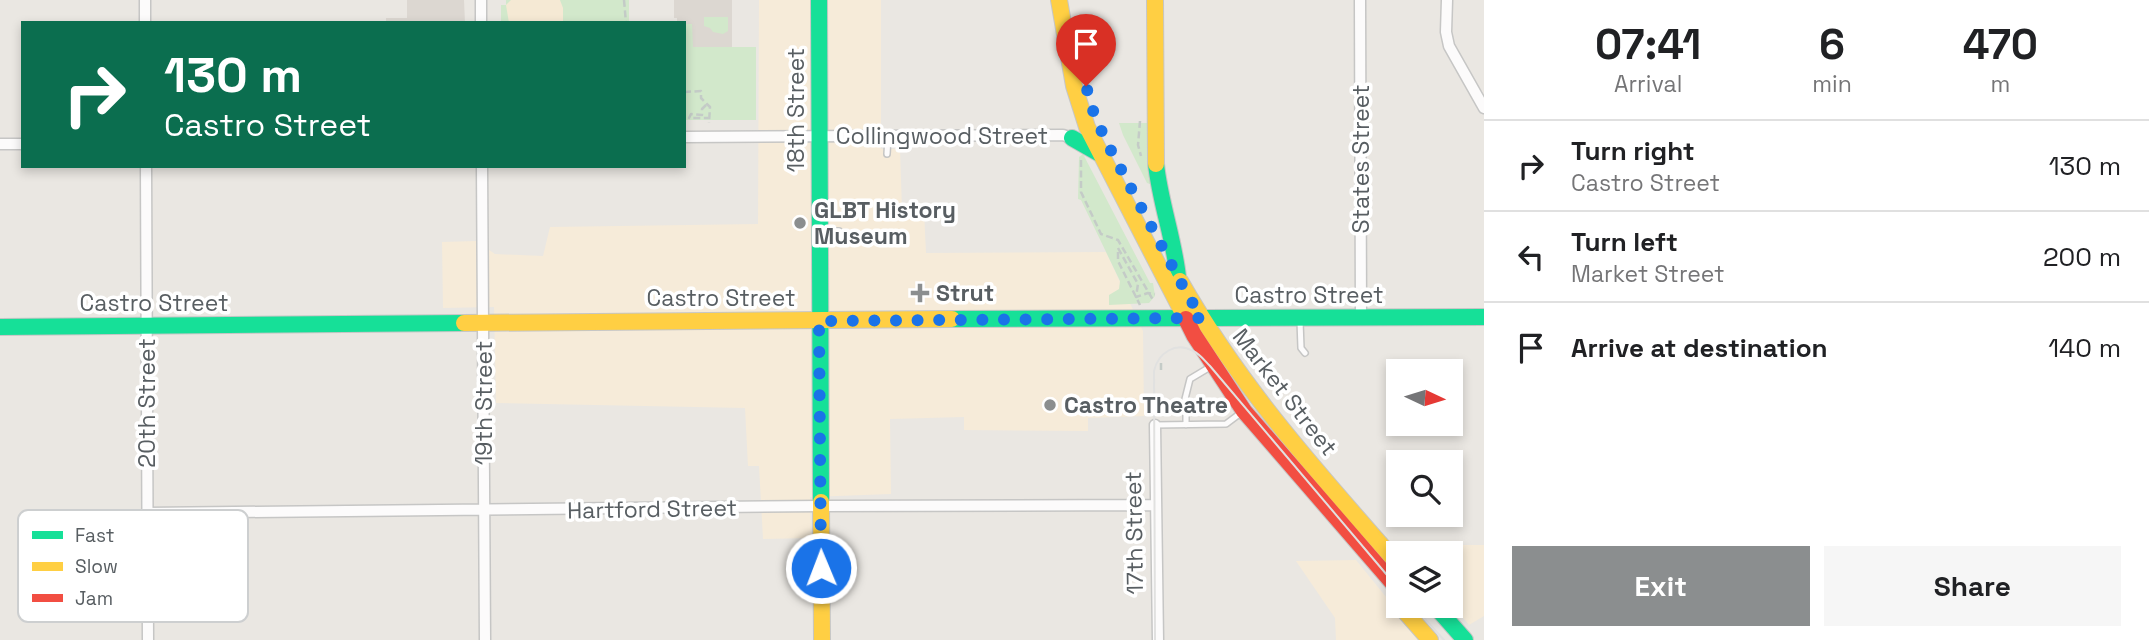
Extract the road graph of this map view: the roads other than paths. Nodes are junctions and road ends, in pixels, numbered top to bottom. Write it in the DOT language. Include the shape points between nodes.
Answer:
graph roads {
  1 [pos="145,0"];
  2 [pos="481,0"];
  3 [pos="819,0"];
  4 [pos="1059,0"];
  5 [pos="1072,0"];
  6 [pos="1154,0"];
  7 [pos="1360,0"];
  8 [pos="1447,0"];
  9 [pos="145,21"];
  10 [pos="481,21"];
  11 [pos="1484,108"];
  12 [pos="819,136"];
  13 [pos="887,136"];
  14 [pos="686,137"];
  15 [pos="1072,138"];
  16 [pos="0,144"];
  17 [pos="21,144"];
  18 [pos="887,154"];
  19 [pos="1100,154"];
  20 [pos="146,168"];
  21 [pos="482,168"];
  22 [pos="819,232"];
  23 [pos="839,232"];
  24 [pos="1178,277"];
  25 [pos="1362,317"];
  26 [pos="1484,317"];
  27 [pos="1194,318"];
  28 [pos="1300,318"];
  29 [pos="819,321"];
  30 [pos="484,323"];
  31 [pos="146,326"];
  32 [pos="0,327"];
  33 [pos="1305,353"];
  34 [pos="1213,365"];
  35 [pos="1185,399"];
  36 [pos="1244,411"];
  37 [pos="1186,414"];
  38 [pos="1155,425"];
  39 [pos="1186,425"];
  40 [pos="1156,505"];
  41 [pos="821,506"];
  42 [pos="147,510"];
  43 [pos="484,511"];
  44 [pos="248,512"];
  45 [pos="1363,550"];
  46 [pos="1386,550"];
  47 [pos="1386,576"];
  48 [pos="1386,584"];
  49 [pos="1411,618"];
  50 [pos="1425,618"];
  51 [pos="1446,618"];
  52 [pos="148,622"];
  53 [pos="148,640"];
  54 [pos="485,640"];
  55 [pos="822,640"];
  56 [pos="1158,640"];
  57 [pos="1430,640"];
  58 [pos="1444,640"];
  59 [pos="1465,640"];
  1 -- 9 [label="street"];
  2 -- 10 [label="street"];
  3 -- 12 [label="main road, 18th Street"];
  4 -- 19 [label="main road, Market Street" via="1077,100"];
  5 -- 24 [label="main road, Market Street" via="1086,86 1100,128"];
  6 -- 24 [label="main road" via="1156,164"];
  7 -- 25 [label="street, States Street"];
  8 -- 11 [label="street" via="1449,46"];
  12 -- 13 [label="street, Collingwood Street"];
  12 -- 14 [label="street, Collingwood Street"];
  12 -- 22 [label="main road, 18th Street"];
  13 -- 15 [label="street, Collingwood Street"];
  13 -- 18 [label="lane"];
  15 -- 19 [label="main road"];
  16 -- 17 [label="street"];
  19 -- 27 [label="main road, Market Street" via="1175,294"];
  20 -- 31 [label="street, 20th Street"];
  21 -- 30 [label="street, 19th Street"];
  22 -- 23 [label="lane"];
  22 -- 29 [label="main road, 18th Street"];
  24 -- 27 [label="main road, Market Street"];
  25 -- 26 [label="main road, Castro Street"];
  25 -- 28 [label="main road, Castro Street"];
  27 -- 28 [label="main road, Castro Street"];
  27 -- 29 [label="main road, Castro Street"];
  27 -- 34 [label="main road, Market Street"];
  27 -- 46 [label="main road, Market Street" via="1256,401"];
  28 -- 33 [label="lane"];
  29 -- 30 [label="main road, Castro Street"];
  29 -- 41 [label="main road, 18th Street"];
  30 -- 31 [label="main road, Castro Street"];
  30 -- 43 [label="street, 19th Street"];
  31 -- 32 [label="main road, Castro Street"];
  31 -- 42 [label="street, 20th Street"];
  34 -- 35 [label="lane" via="1190,379"];
  34 -- 36 [label="main road, Market Street"];
  36 -- 39 [label="lane" via="1226,424"];
  36 -- 45 [label="main road, Market Street"];
  37 -- 39 [label="lane"];
  38 -- 39 [label="lane"];
  38 -- 40 [label="street, 17th Street"];
  40 -- 41 [label="street, Hartford Street"];
  40 -- 56 [label="street, 17th Street"];
  41 -- 43 [label="street, Hartford Street"];
  41 -- 55 [label="main road, 18th Street"];
  43 -- 44 [label="street, Hartford Street"];
  43 -- 54 [label="street, 19th Street"];
  45 -- 47 [label="main road, Market Street"];
  45 -- 48 [label="main road, Market Street"];
  49 -- 57 [label="main road, Market Street"];
  50 -- 58 [label="main road"];
  51 -- 59 [label="main road"];
  52 -- 53 [label="street, 20th Street"];
}
